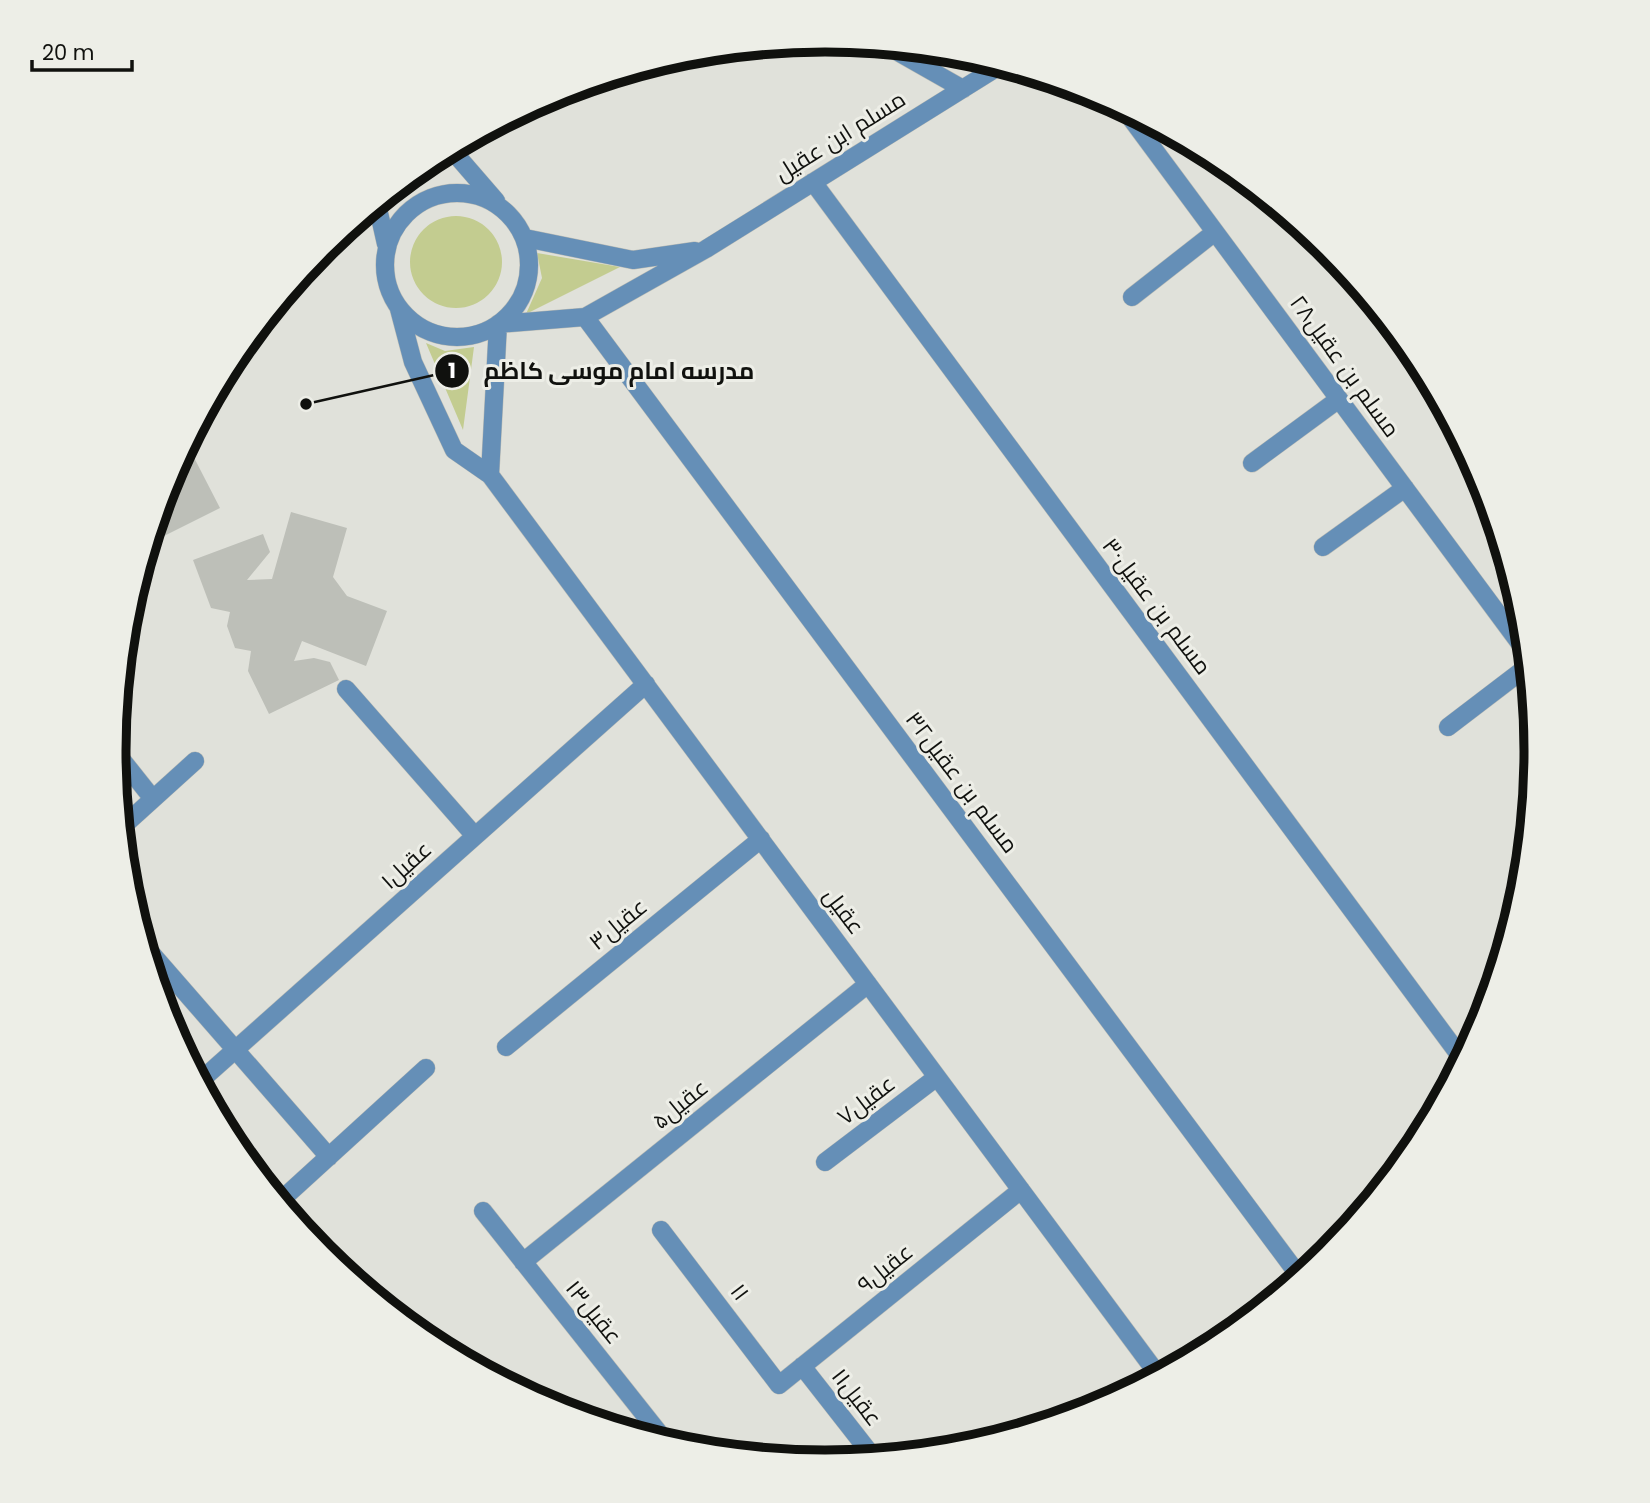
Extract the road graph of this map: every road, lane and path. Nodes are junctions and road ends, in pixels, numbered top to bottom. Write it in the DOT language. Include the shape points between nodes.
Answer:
graph roads {
  1 [pos="907,57"];
  2 [pos="989,72"];
  3 [pos="963,89"];
  4 [pos="1137,127"];
  5 [pos="458,157"];
  6 [pos="813,182"];
  7 [pos="500,206"];
  8 [pos="379,213"];
  9 [pos="1215,232"];
  10 [pos="525,237"];
  11 [pos="387,244"];
  12 [pos="706,249"];
  13 [pos="1132,297"];
  14 [pos="399,309"];
  15 [pos="585,317"];
  16 [pos="498,324"];
  17 [pos="1339,399"];
  18 [pos="1252,463"];
  19 [pos="491,475"];
  20 [pos="1405,488"];
  21 [pos="1323,547"];
  22 [pos="1514,636"];
  23 [pos="1519,673"];
  24 [pos="646,684"];
  25 [pos="346,689"];
  26 [pos="1448,727"];
  27 [pos="195,761"];
  28 [pos="126,766"];
  29 [pos="152,799"];
  30 [pos="130,820"];
  31 [pos="474,836"];
  32 [pos="761,839"];
  33 [pos="159,962"];
  34 [pos="868,984"];
  35 [pos="506,1047"];
  36 [pos="236,1050"];
  37 [pos="1456,1051"];
  38 [pos="426,1068"];
  39 [pos="206,1076"];
  40 [pos="937,1077"];
  41 [pos="329,1157"];
  42 [pos="825,1162"];
  43 [pos="1021,1190"];
  44 [pos="286,1196"];
  45 [pos="482,1211"];
  46 [pos="661,1230"];
  47 [pos="523,1262"];
  48 [pos="1294,1269"];
  49 [pos="802,1366"];
  50 [pos="1153,1368"];
  51 [pos="779,1385"];
  52 [pos="656,1430"];
  53 [pos="867,1449"];
  1 -- 3 [label="street"];
  2 -- 3 [label="street, مسلم ابن عقیل"];
  3 -- 6 [label="street, مسلم ابن عقیل"];
  4 -- 9 [label="street, مسلم بن عقیل۲۸"];
  5 -- 7 [label="street"];
  6 -- 12 [label="street, مسلم ابن عقیل"];
  6 -- 37 [label="street, مسلم بن عقیل۳۰"];
  7 -- 10 [label="street"];
  7 -- 11 [label="street" via="468,194 433,196 413,206"];
  8 -- 11 [label="street"];
  9 -- 13 [label="street"];
  9 -- 17 [label="street, مسلم بن عقیل۲۸"];
  10 -- 12 [label="street" via="633,260"];
  10 -- 16 [label="street" via="530,261 527,286 516,308"];
  11 -- 14 [label="street" via="383,267"];
  12 -- 15 [label="street, مسلم ابن عقیل"];
  14 -- 16 [label="street" via="415,324 456,338"];
  14 -- 19 [label="street, عقیل" via="413,362 454,450"];
  15 -- 16 [label="street"];
  15 -- 48 [label="street, مسلم بن عقیل۳۲"];
  16 -- 19 [label="street"];
  17 -- 18 [label="street"];
  17 -- 20 [label="street, مسلم بن عقیل۲۸"];
  19 -- 24 [label="street, عقیل"];
  20 -- 21 [label="street"];
  20 -- 22 [label="street, مسلم بن عقیل۲۸"];
  23 -- 26 [label="street"];
  24 -- 31 [label="street, عقیل۱"];
  24 -- 32 [label="street, عقیل"];
  25 -- 31 [label="street"];
  27 -- 29 [label="street"];
  28 -- 29 [label="street"];
  29 -- 30 [label="street"];
  31 -- 36 [label="street, عقیل۱"];
  32 -- 34 [label="street, عقیل"];
  32 -- 35 [label="street, عقیل۳"];
  33 -- 36 [label="street"];
  34 -- 40 [label="street, عقیل"];
  34 -- 47 [label="street, عقیل۵"];
  36 -- 39 [label="street, عقیل۱"];
  36 -- 41 [label="street"];
  38 -- 41 [label="street"];
  40 -- 42 [label="street, عقیل۷"];
  40 -- 43 [label="street, عقیل"];
  41 -- 44 [label="street"];
  43 -- 49 [label="street, عقیل۹"];
  43 -- 50 [label="street, عقیل"];
  45 -- 47 [label="street, عقیل۱۳"];
  46 -- 51 [label="street, ۱۱"];
  47 -- 52 [label="street, عقیل۱۳"];
  49 -- 51 [label="street, عقیل۹"];
  49 -- 53 [label="street, عقیل۱۱"];
}
